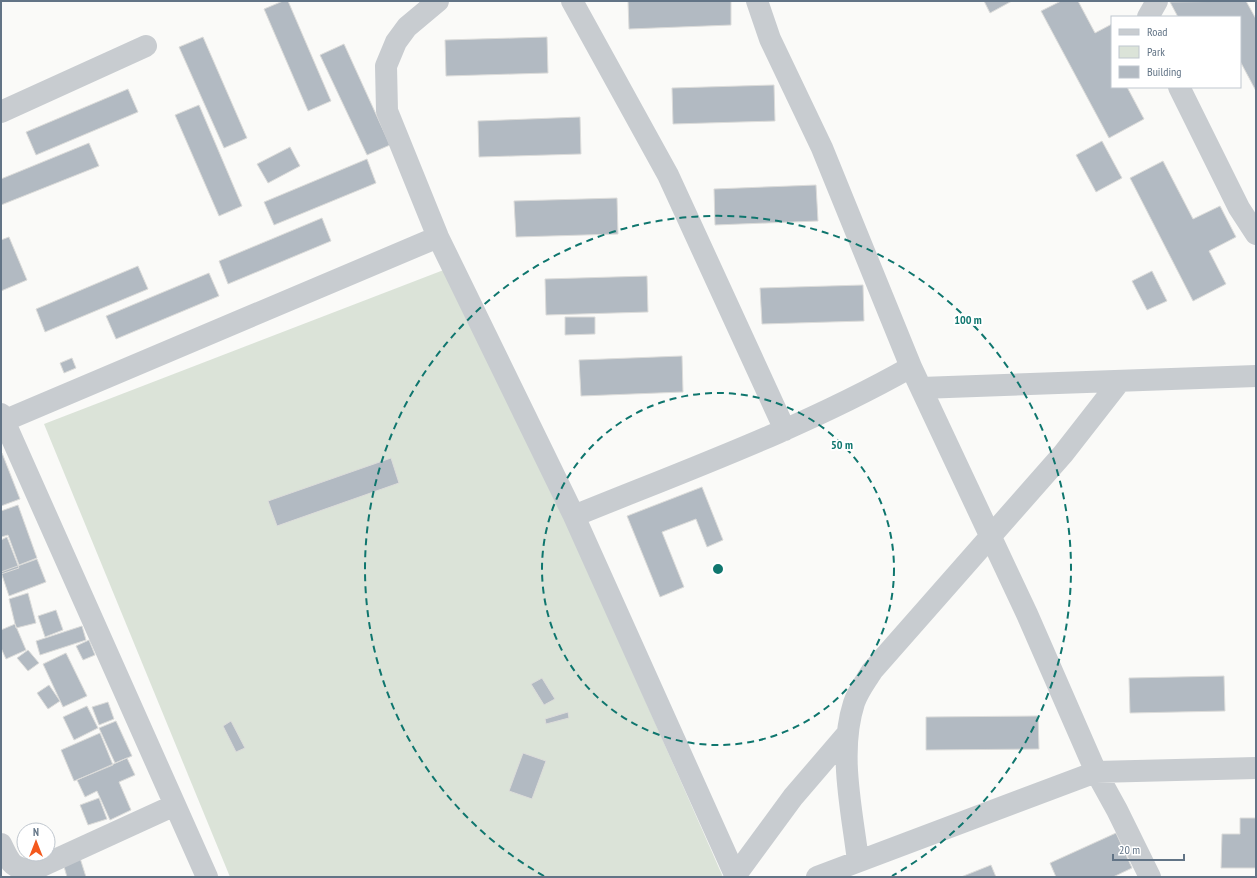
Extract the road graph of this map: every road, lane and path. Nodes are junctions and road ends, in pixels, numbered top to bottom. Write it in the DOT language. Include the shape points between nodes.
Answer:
graph roads {
  1 [pos="438,1"];
  2 [pos="572,1"];
  3 [pos="757,1"];
  4 [pos="1157,1"];
  5 [pos="1149,16"];
  6 [pos="146,46"];
  7 [pos="1179,88"];
  8 [pos="1,112"];
  9 [pos="1256,234"];
  10 [pos="438,237"];
  11 [pos="910,367"];
  12 [pos="1256,376"];
  13 [pos="1120,381"];
  14 [pos="922,388"];
  15 [pos="2,419"];
  16 [pos="785,430"];
  17 [pos="574,516"];
  18 [pos="991,536"];
  19 [pos="848,733"];
  20 [pos="1256,768"];
  21 [pos="1096,772"];
  22 [pos="175,805"];
  23 [pos="1,844"];
  24 [pos="858,861"];
  25 [pos="736,876"];
  26 [pos="207,877"];
  27 [pos="817,877"];
  28 [pos="1150,877"];
  1 -- 10 [label="street" via="407,26 396,42 386,66 387,111"];
  2 -- 16 [label="street" via="668,175"];
  3 -- 11 [label="street" via="770,39 822,148"];
  4 -- 5 [label="street"];
  6 -- 8 [label="street"];
  7 -- 9 [label="street" via="1236,202"];
  10 -- 15 [label="street"];
  10 -- 17 [label="street"];
  11 -- 14 [label="street"];
  11 -- 16 [label="street" via="867,392"];
  12 -- 13 [label="street"];
  13 -- 14 [label="street"];
  13 -- 18 [label="street" via="1063,454"];
  14 -- 18 [label="street"];
  15 -- 22 [label="street"];
  16 -- 17 [label="street"];
  17 -- 25 [label="street"];
  18 -- 19 [label="street" via="872,671 854,703"];
  18 -- 21 [label="street"];
  19 -- 24 [label="street" via="849,785"];
  19 -- 25 [label="street" via="793,797"];
  20 -- 21 [label="street"];
  21 -- 24 [label="street"];
  21 -- 28 [label="street"];
  22 -- 23 [label="street" via="33,870 20,870 12,865"];
  22 -- 26 [label="street"];
  24 -- 27 [label="street"];
}
